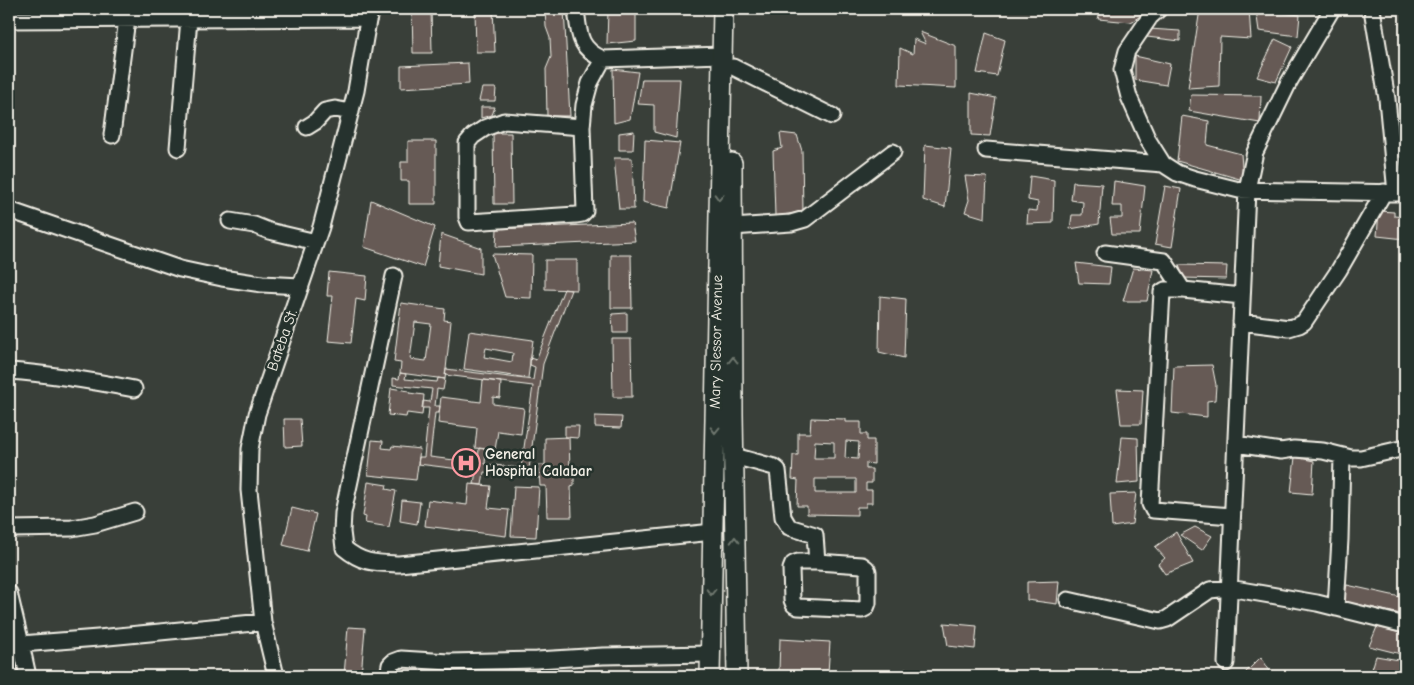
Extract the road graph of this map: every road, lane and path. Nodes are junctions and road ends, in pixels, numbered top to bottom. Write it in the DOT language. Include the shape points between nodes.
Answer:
graph roads {
  1 [pos="576,9"];
  2 [pos="723,9"];
  3 [pos="735,9"];
  4 [pos="1159,9"];
  5 [pos="1332,9"];
  6 [pos="1372,9"];
  7 [pos="369,14"];
  8 [pos="127,19"];
  9 [pos="188,19"];
  10 [pos="9,20"];
  11 [pos="603,59"];
  12 [pos="728,61"];
  13 [pos="351,112"];
  14 [pos="832,116"];
  15 [pos="307,127"];
  16 [pos="582,127"];
  17 [pos="112,135"];
  18 [pos="178,148"];
  19 [pos="986,150"];
  20 [pos="893,152"];
  21 [pos="1162,164"];
  22 [pos="1247,190"];
  23 [pos="1395,193"];
  24 [pos="9,210"];
  25 [pos="230,221"];
  26 [pos="732,227"];
  27 [pos="316,242"];
  28 [pos="1105,253"];
  29 [pos="394,276"];
  30 [pos="301,286"];
  31 [pos="1183,290"];
  32 [pos="1242,296"];
  33 [pos="1241,322"];
  34 [pos="9,371"];
  35 [pos="134,389"];
  36 [pos="1236,444"];
  37 [pos="1405,448"];
  38 [pos="734,456"];
  39 [pos="1342,456"];
  40 [pos="135,512"];
  41 [pos="1232,516"];
  42 [pos="9,529"];
  43 [pos="713,532"];
  44 [pos="817,562"];
  45 [pos="1229,588"];
  46 [pos="9,593"];
  47 [pos="1068,600"];
  48 [pos="1336,608"];
  49 [pos="262,622"];
  50 [pos="1405,625"];
  51 [pos="21,644"];
  52 [pos="710,654"];
  53 [pos="1226,663"];
  54 [pos="28,676"];
  55 [pos="276,676"];
  56 [pos="388,676"];
  57 [pos="710,676"];
  58 [pos="737,676"];
  1 -- 11 [label="street" via="584,45 592,55"];
  2 -- 12 [label="main road, Mary Slessor Avenue"];
  3 -- 12 [label="main road, Mary Slessor Avenue"];
  4 -- 21 [label="street" via="1127,51 1122,70 1129,97"];
  5 -- 22 [label="street" via="1289,82 1255,152"];
  6 -- 23 [label="street" via="1387,99"];
  7 -- 9 [label="street"];
  7 -- 13 [label="street, Bateba St."];
  8 -- 9 [label="street"];
  8 -- 10 [label="street"];
  8 -- 17 [label="street"];
  9 -- 18 [label="street"];
  11 -- 12 [label="street"];
  11 -- 16 [label="street" via="590,83"];
  12 -- 14 [label="street"];
  12 -- 26 [label="main road, Mary Slessor Avenue" via="732,105"];
  12 -- 43 [label="main road, Mary Slessor Avenue, one-way"];
  13 -- 15 [label="street" via="325,111"];
  13 -- 27 [label="street, Bateba St."];
  16 -- 16 [label="street" via="585,211 582,214 469,222 467,143 472,136 504,121"];
  19 -- 21 [label="street"];
  20 -- 26 [label="street" via="805,219"];
  21 -- 22 [label="street" via="1195,180"];
  22 -- 23 [label="street"];
  22 -- 32 [label="street"];
  23 -- 33 [label="street" via="1304,322 1289,328"];
  24 -- 30 [label="street" via="202,275"];
  25 -- 27 [label="street"];
  38 -- 26 [label="main road, Mary Slessor Avenue, one-way"];
  27 -- 30 [label="street, Bateba St."];
  28 -- 31 [label="street" via="1164,261"];
  29 -- 43 [label="street" via="343,512 344,548 355,557 370,562 399,564"];
  30 -- 49 [label="street, Bateba St." via="257,414 250,449 248,490"];
  31 -- 32 [label="street"];
  31 -- 41 [label="street" via="1162,292 1150,504 1153,510"];
  32 -- 33 [label="street"];
  33 -- 36 [label="street"];
  34 -- 35 [label="street"];
  36 -- 39 [label="street" via="1281,451 1323,451"];
  36 -- 41 [label="street"];
  37 -- 39 [label="street" via="1361,458"];
  38 -- 44 [label="street" via="778,470 783,517 789,527 814,535"];
  58 -- 38 [label="main road, Mary Slessor Avenue, one-way"];
  39 -- 48 [label="street"];
  40 -- 42 [label="street" via="72,528"];
  41 -- 45 [label="street"];
  43 -- 52 [label="main road, Mary Slessor Avenue, one-way"];
  44 -- 44 [label="street" via="866,568 866,608 794,605 793,564"];
  45 -- 47 [label="street" via="1210,590 1160,621"];
  45 -- 48 [label="street"];
  45 -- 53 [label="street"];
  46 -- 51 [label="street"];
  48 -- 50 [label="street"];
  49 -- 51 [label="street"];
  49 -- 55 [label="street, Bateba St."];
  51 -- 54 [label="street"];
  52 -- 56 [label="street" via="448,662 401,659 390,665"];
  52 -- 57 [label="main road, Mary Slessor Avenue"];
}
